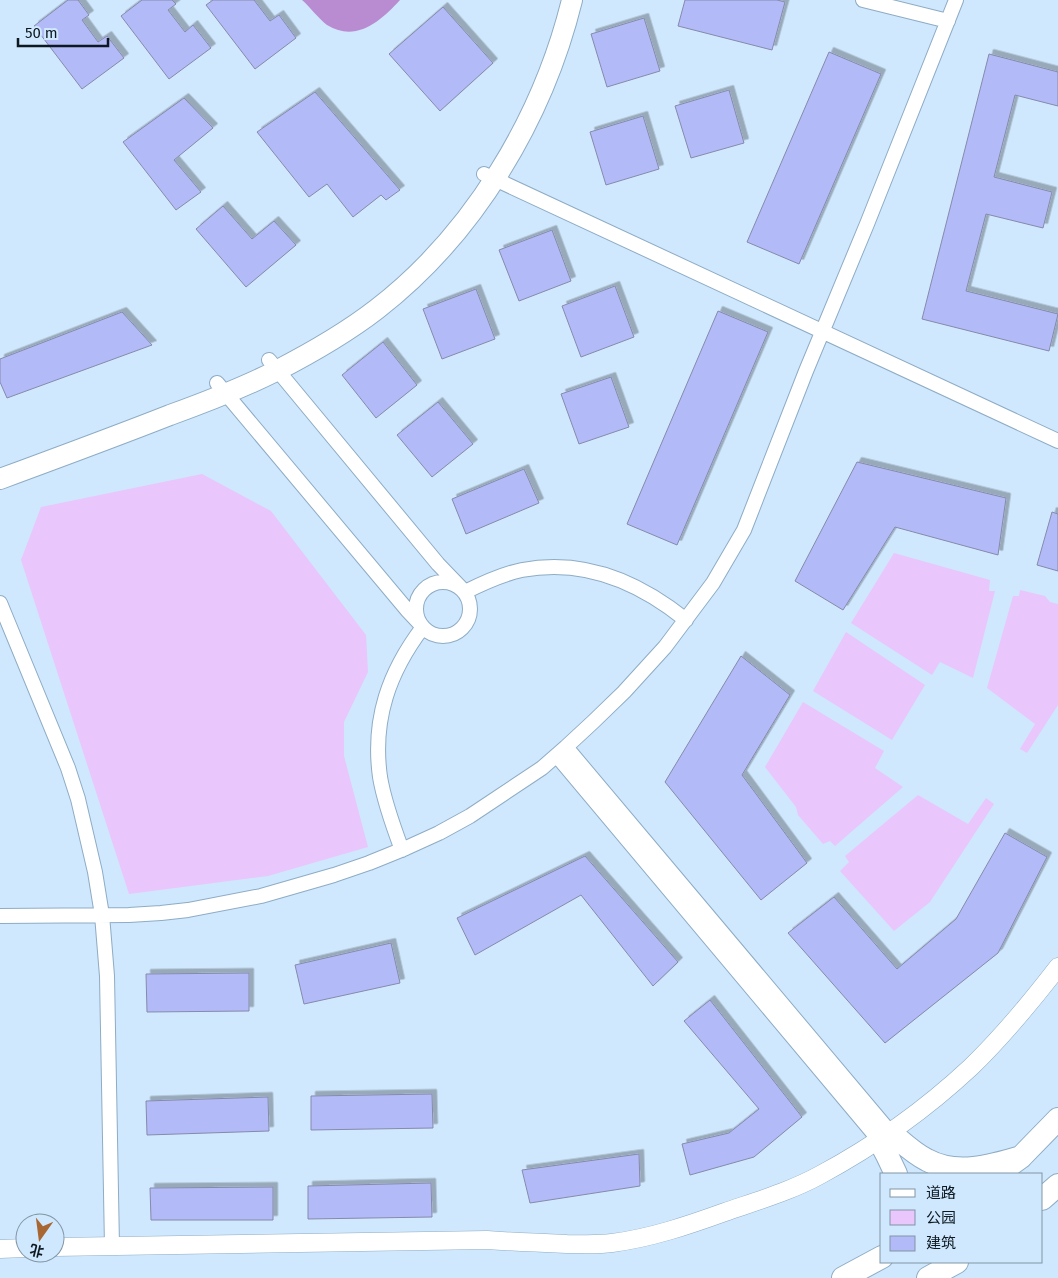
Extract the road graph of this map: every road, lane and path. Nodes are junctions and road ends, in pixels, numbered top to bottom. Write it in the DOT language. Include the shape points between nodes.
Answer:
graph roads {
  1 [pos="558,0"];
  2 [pos="572,0"];
  3 [pos="863,0"];
  4 [pos="956,0"];
  5 [pos="948,22"];
  6 [pos="489,176"];
  7 [pos="822,331"];
  8 [pos="273,365"];
  9 [pos="222,388"];
  10 [pos="1058,441"];
  11 [pos="0,465"];
  12 [pos="0,479"];
  13 [pos="465,592"];
  14 [pos="0,604"];
  15 [pos="686,620"];
  16 [pos="423,627"];
  17 [pos="562,752"];
  18 [pos="402,850"];
  19 [pos="102,915"];
  20 [pos="0,916"];
  21 [pos="1058,967"];
  22 [pos="1058,1119"];
  23 [pos="884,1136"];
  24 [pos="1021,1157"];
  25 [pos="896,1173"];
  26 [pos="1001,1173"];
  27 [pos="1058,1185"];
  28 [pos="1043,1198"];
  29 [pos="112,1246"];
  30 [pos="15,1248"];
  31 [pos="65,1248"];
  32 [pos="0,1249"];
  33 [pos="880,1250"];
  34 [pos="873,1262"];
  35 [pos="955,1263"];
  36 [pos="843,1278"];
  37 [pos="928,1278"];
  1 -- 6 [label="main road" via="536,67"];
  2 -- 6 [label="main road" via="535,103 516,142"];
  3 -- 5 [label="street"];
  4 -- 5 [label="street"];
  5 -- 7 [label="street"];
  6 -- 7 [label="street"];
  6 -- 8 [label="main road" via="423,252 396,277 367,301"];
  7 -- 10 [label="street"];
  7 -- 15 [label="street" via="744,530 713,583"];
  8 -- 9 [label="main road" via="247,372"];
  8 -- 13 [label="street" via="438,564"];
  9 -- 11 [label="main road"];
  9 -- 12 [label="main road" via="123,434"];
  9 -- 16 [label="street"];
  13 -- 15 [label="street" via="520,570 564,567 588,570 630,584"];
  13 -- 16 [label="street" via="471,607 467,623 461,629 446,636"];
  13 -- 16 [label="street" via="450,582 426,588 420,595 416,611"];
  14 -- 19 [label="street" via="68,768 89,846"];
  15 -- 17 [label="street" via="647,668"];
  16 -- 18 [label="street" via="396,668 379,725 380,777"];
  17 -- 18 [label="street" via="470,816"];
  17 -- 23 [label="street"];
  18 -- 19 [label="street" via="334,875 260,896 160,914"];
  19 -- 20 [label="street"];
  19 -- 29 [label="street" via="108,1001"];
  21 -- 23 [label="street" via="970,1068"];
  22 -- 24 [label="main road"];
  23 -- 24 [label="main road" via="928,1161 951,1168 985,1166"];
  23 -- 25 [label="main road" via="887,1155"];
  23 -- 29 [label="street" via="819,1176 765,1199 668,1231 613,1243 487,1240"];
  24 -- 26 [label="main road"];
  27 -- 28 [label="main road"];
  29 -- 31 [label="street"];
  30 -- 32 [label="street"];
  33 -- 34 [label="main road"];
  34 -- 36 [label="main road"];
  35 -- 37 [label="main road"];
}
